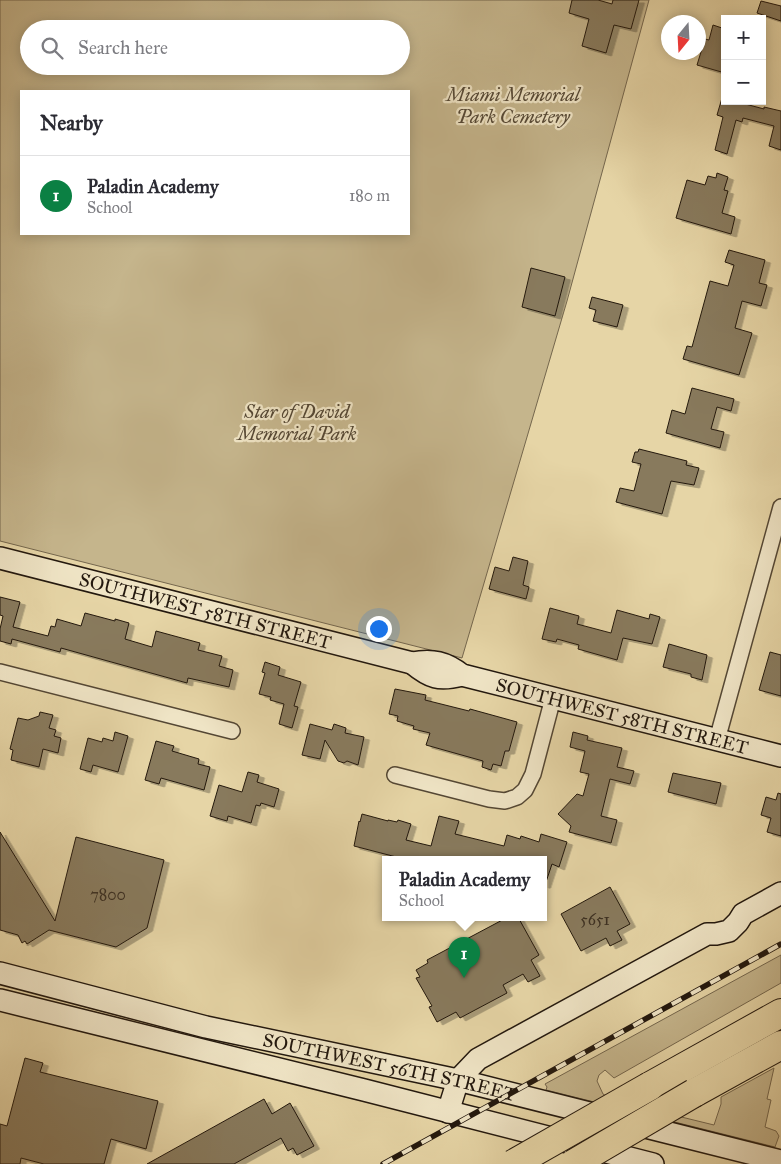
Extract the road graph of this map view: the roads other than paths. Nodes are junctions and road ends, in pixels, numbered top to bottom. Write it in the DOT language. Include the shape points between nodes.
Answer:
graph roads {
  1 [pos="781,507"];
  2 [pos="0,558"];
  3 [pos="0,672"];
  4 [pos="553,698"];
  5 [pos="232,730"];
  6 [pos="717,740"];
  7 [pos="781,756"];
  8 [pos="395,775"];
  9 [pos="781,893"];
  10 [pos="0,973"];
  11 [pos="0,1000"];
  12 [pos="781,1013"];
  13 [pos="781,1045"];
  14 [pos="458,1080"];
  15 [pos="448,1112"];
  16 [pos="597,1150"];
  17 [pos="781,1161"];
  18 [pos="513,1164"];
  19 [pos="573,1164"];
  20 [pos="653,1164"];
  1 -- 6 [label="street"];
  2 -- 4 [label="main road, SOUTHWEST 58TH STREET" via="412,663 433,677 462,675"];
  3 -- 5 [label="street"];
  4 -- 6 [label="main road, SOUTHWEST 58TH STREET"];
  4 -- 8 [label="street" via="534,774 517,797 505,801 489,799"];
  6 -- 7 [label="main road, SOUTHWEST 58TH STREET"];
  9 -- 14 [label="main road" via="743,914 729,930 706,934 483,1056"];
  10 -- 14 [label="main road, SOUTHWEST 56TH STREET" via="206,1027"];
  11 -- 15 [label="main road, SOUTHWEST 56TH STREET"];
  12 -- 18 [label="highway, bridge"];
  13 -- 16 [label="highway, bridge"];
  14 -- 15 [label="main road"];
  14 -- 17 [label="main road, SOUTHWEST 56TH STREET"];
  15 -- 16 [label="main road, SOUTHWEST 56TH STREET"];
  16 -- 19 [label="highway, bridge"];
  16 -- 20 [label="main road, SOUTHWEST 56TH STREET"];
}
